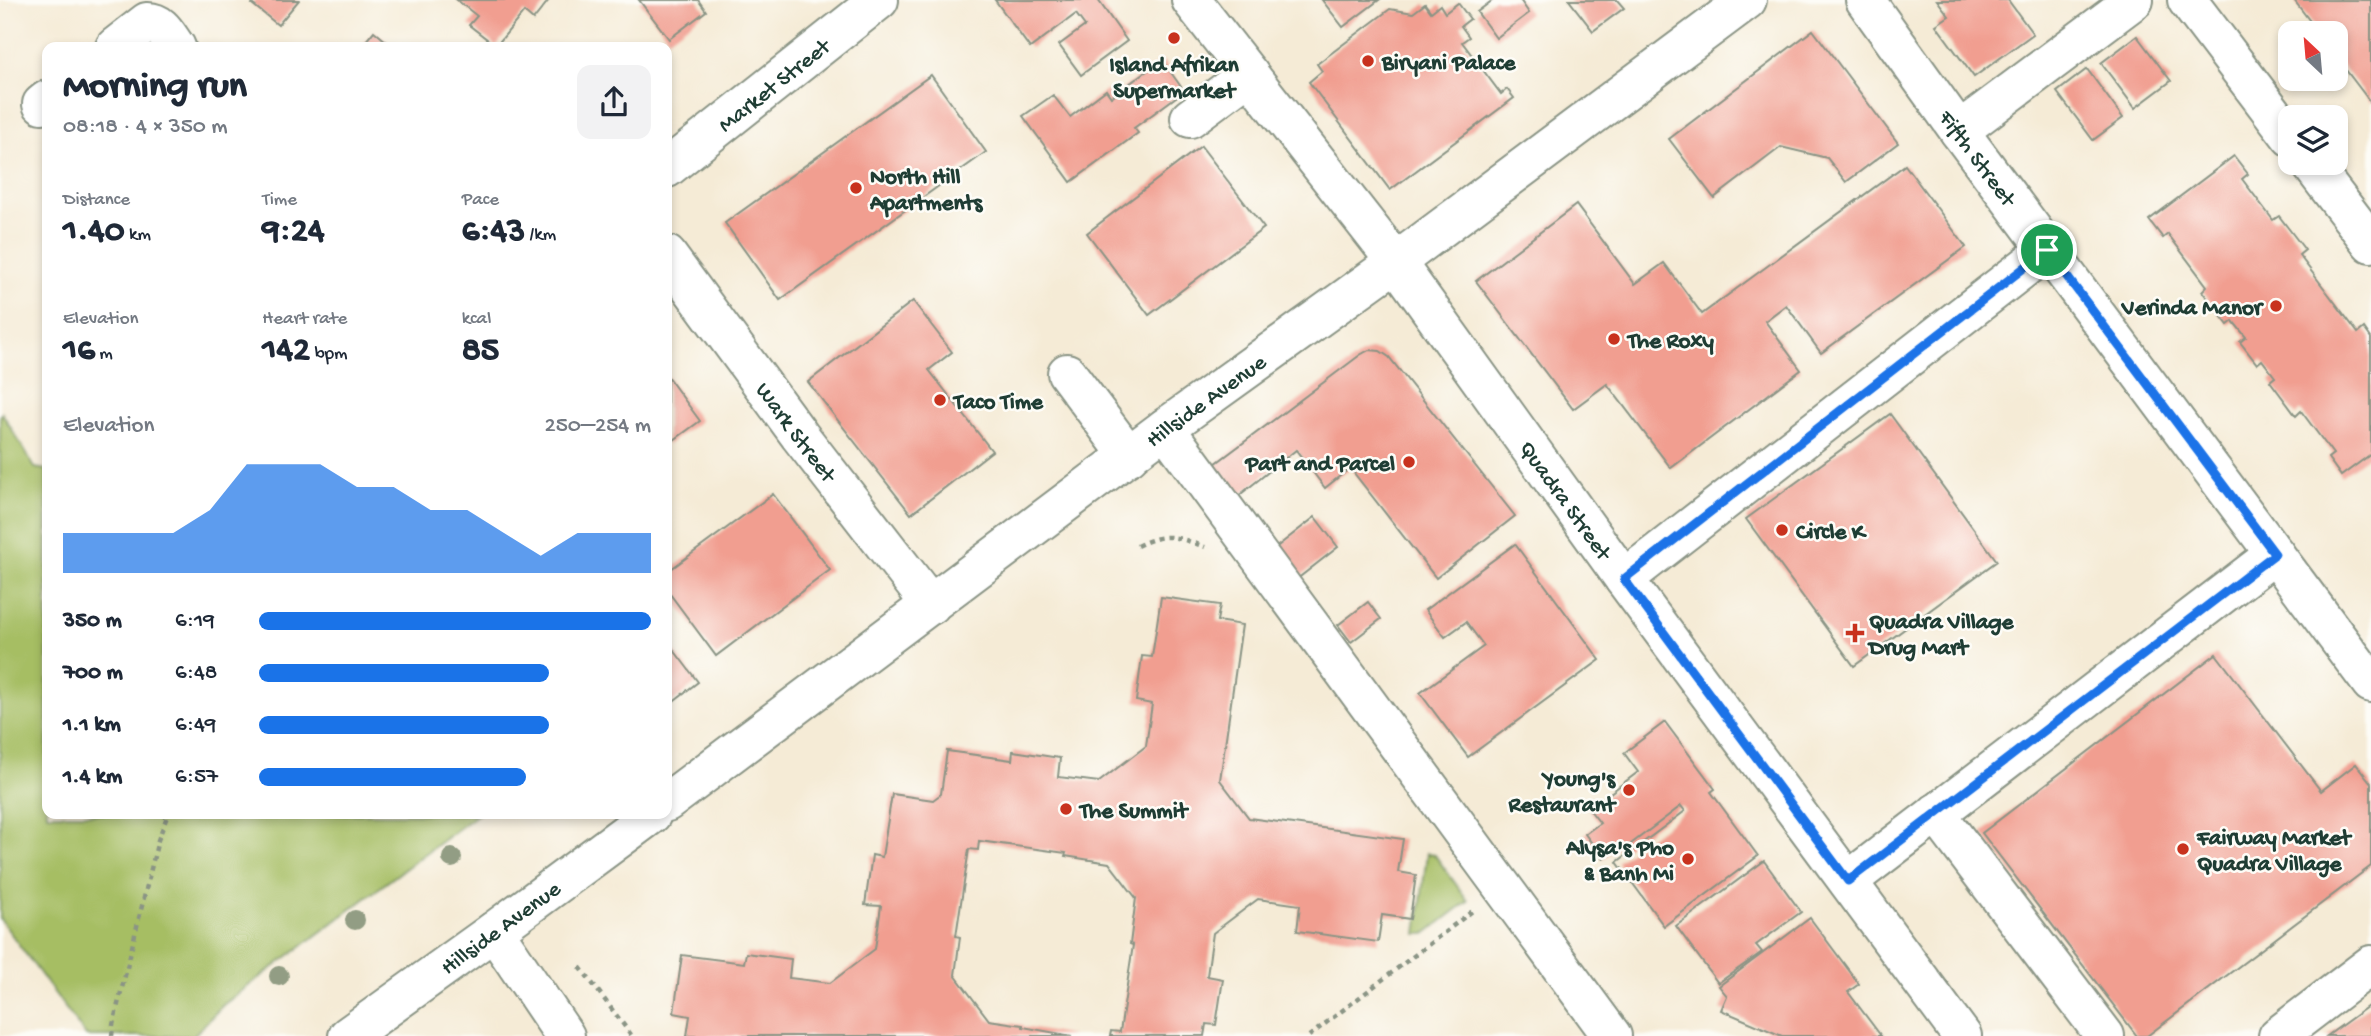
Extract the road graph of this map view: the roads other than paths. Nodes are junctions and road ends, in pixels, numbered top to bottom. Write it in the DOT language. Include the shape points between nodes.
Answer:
graph roads {
  1 [pos="879,0"];
  2 [pos="1191,0"];
  3 [pos="1748,0"];
  4 [pos="1866,0"];
  5 [pos="2134,0"];
  6 [pos="2187,0"];
  7 [pos="121,42"];
  8 [pos="172,42"];
  9 [pos="1249,74"];
  10 [pos="1190,118"];
  11 [pos="2278,120"];
  12 [pos="1959,131"];
  13 [pos="672,164"];
  14 [pos="2319,175"];
  15 [pos="2371,243"];
  16 [pos="2047,250"];
  17 [pos="672,262"];
  18 [pos="1396,262"];
  19 [pos="1068,373"];
  20 [pos="1165,428"];
  21 [pos="1129,456"];
  22 [pos="2275,554"];
  23 [pos="1624,579"];
  24 [pos="931,605"];
  25 [pos="2368,672"];
  26 [pos="672,798"];
  27 [pos="1936,813"];
  28 [pos="645,819"];
  29 [pos="1848,881"];
  30 [pos="494,931"];
  31 [pos="2371,965"];
  32 [pos="348,1036"];
  33 [pos="565,1036"];
  34 [pos="1612,1036"];
  35 [pos="1962,1036"];
  36 [pos="2105,1036"];
  37 [pos="2278,1036"];
  1 -- 13 [label="main road, Market Street"];
  2 -- 9 [label="main road, Quadra Street"];
  3 -- 18 [label="main road, Hillside Avenue"];
  4 -- 12 [label="main road, Fifth Street"];
  5 -- 12 [label="main road"];
  6 -- 11 [label="main road"];
  7 -- 8 [label="main road" via="147,22 154,22"];
  9 -- 10 [label="main road"];
  9 -- 18 [label="main road, Quadra Street"];
  12 -- 16 [label="main road, Fifth Street"];
  14 -- 15 [label="main road"];
  16 -- 22 [label="main road, Fifth Street"];
  16 -- 23 [label="main road"];
  17 -- 24 [label="main road, Wark Street"];
  18 -- 20 [label="main road, Hillside Avenue"];
  18 -- 23 [label="main road, Quadra Street"];
  19 -- 21 [label="main road"];
  20 -- 21 [label="main road, Hillside Avenue"];
  20 -- 34 [label="main road"];
  21 -- 24 [label="main road, Hillside Avenue"];
  22 -- 25 [label="main road, Fifth Street"];
  22 -- 27 [label="main road"];
  23 -- 29 [label="main road, Quadra Street"];
  24 -- 26 [label="main road, Hillside Avenue"];
  27 -- 29 [label="main road"];
  27 -- 36 [label="main road"];
  28 -- 30 [label="main road, Hillside Avenue"];
  29 -- 35 [label="main road, Quadra Street"];
  30 -- 32 [label="main road, Hillside Avenue"];
  30 -- 33 [label="main road"];
  31 -- 37 [label="main road"];
}
